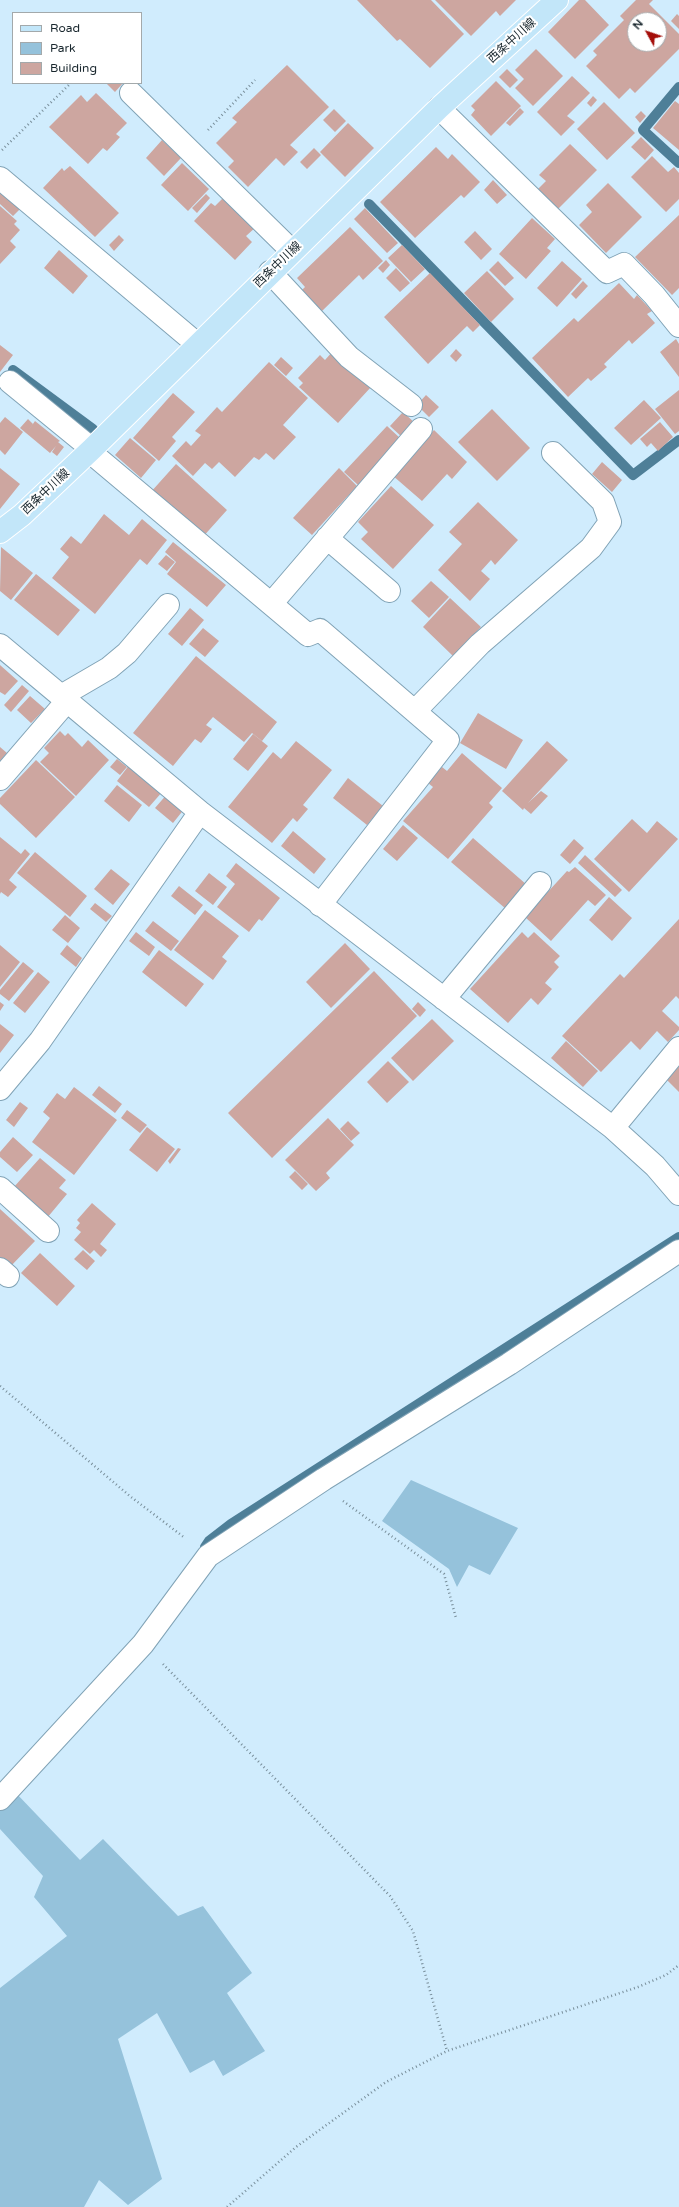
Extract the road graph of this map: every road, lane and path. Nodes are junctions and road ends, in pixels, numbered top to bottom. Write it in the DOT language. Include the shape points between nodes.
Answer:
graph roads {
  1 [pos="557,0"];
  2 [pos="255,80"];
  3 [pos="70,84"];
  4 [pos="131,93"];
  5 [pos="439,108"];
  6 [pos="190,150"];
  7 [pos="0,152"];
  8 [pos="0,178"];
  9 [pos="292,251"];
  10 [pos="270,272"];
  11 [pos="679,326"];
  12 [pos="197,344"];
  13 [pos="10,382"];
  14 [pos="410,405"];
  15 [pos="421,429"];
  16 [pos="91,450"];
  17 [pos="553,453"];
  18 [pos="0,532"];
  19 [pos="327,538"];
  20 [pos="389,590"];
  21 [pos="271,604"];
  22 [pos="168,605"];
  23 [pos="0,645"];
  24 [pos="64,698"];
  25 [pos="415,711"];
  26 [pos="0,779"];
  27 [pos="200,812"];
  28 [pos="540,883"];
  29 [pos="320,905"];
  30 [pos="444,1000"];
  31 [pos="679,1048"];
  32 [pos="0,1089"];
  33 [pos="613,1128"];
  34 [pos="0,1188"];
  35 [pos="679,1194"];
  36 [pos="48,1231"];
  37 [pos="679,1251"];
  38 [pos="0,1386"];
  39 [pos="324,1478"];
  40 [pos="208,1556"];
  41 [pos="456,1618"];
  42 [pos="143,1644"];
  43 [pos="0,1799"];
  44 [pos="679,1965"];
  45 [pos="448,2051"];
  46 [pos="227,2207"];
  1 -- 5 [label="main road, 西条中川線"];
  2 -- 6 [label="path"];
  3 -- 7 [label="path"];
  4 -- 6 [label="street"];
  5 -- 9 [label="main road, 西条中川線"];
  5 -- 11 [label="street" via="607,272 624,264"];
  6 -- 9 [label="street"];
  8 -- 12 [label="street"];
  9 -- 10 [label="main road, 西条中川線"];
  10 -- 12 [label="main road, 西条中川線"];
  10 -- 14 [label="street" via="349,357"];
  12 -- 16 [label="main road, 西条中川線"];
  13 -- 16 [label="street"];
  15 -- 19 [label="street"];
  16 -- 18 [label="main road, 西条中川線" via="22,515"];
  16 -- 21 [label="street"];
  17 -- 25 [label="street" via="603,502 610,522 591,548 480,644"];
  19 -- 20 [label="street"];
  19 -- 21 [label="street"];
  21 -- 25 [label="street" via="308,635 320,630"];
  22 -- 24 [label="street" via="127,653"];
  23 -- 24 [label="street"];
  24 -- 26 [label="street"];
  24 -- 27 [label="street"];
  25 -- 29 [label="street" via="448,740"];
  27 -- 29 [label="street"];
  27 -- 32 [label="street" via="40,1041"];
  28 -- 30 [label="street"];
  29 -- 30 [label="street"];
  30 -- 33 [label="street"];
  31 -- 33 [label="street"];
  33 -- 35 [label="street" via="655,1166"];
  34 -- 36 [label="street"];
  37 -- 39 [label="street" via="509,1364"];
  38 -- 40 [label="path" via="131,1497"];
  39 -- 40 [label="street"];
  39 -- 41 [label="path" via="338,1497 444,1574"];
  40 -- 42 [label="street"];
  42 -- 43 [label="street"];
  42 -- 45 [label="path" via="390,1896 413,1931"];
  44 -- 45 [label="path" via="666,1975 638,1986"];
  45 -- 46 [label="path" via="386,2082 296,2147"];
}
